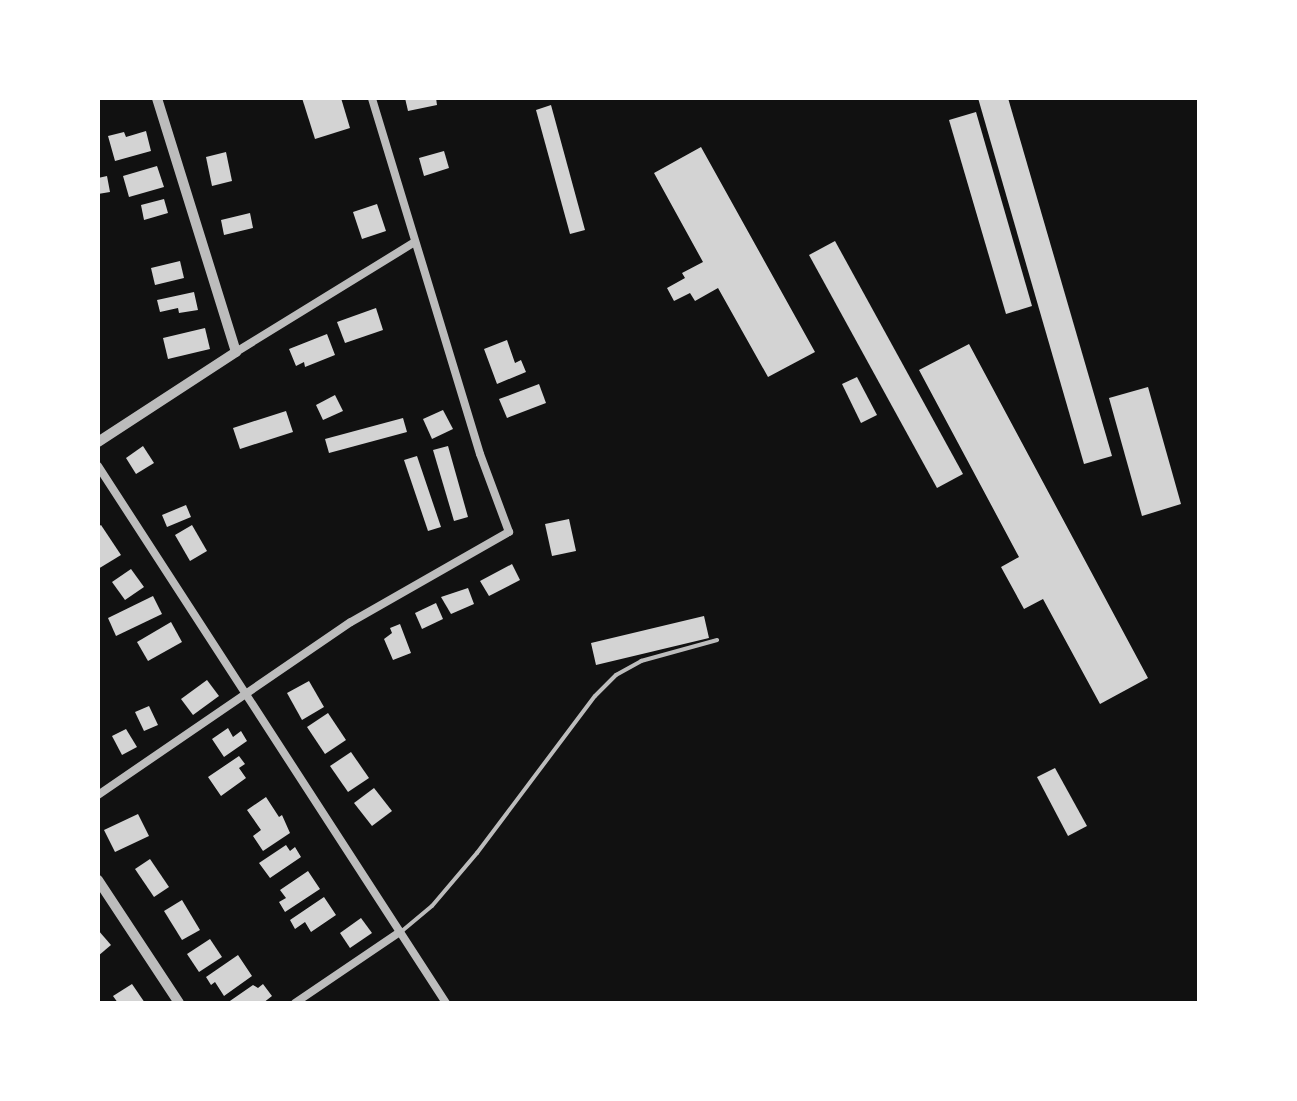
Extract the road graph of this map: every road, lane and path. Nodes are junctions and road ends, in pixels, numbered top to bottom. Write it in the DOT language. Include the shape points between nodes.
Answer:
graph roads {
  1 [pos="157,98"];
  2 [pos="372,98"];
  3 [pos="415,242"];
  4 [pos="236,352"];
  5 [pos="98,442"];
  6 [pos="98,466"];
  7 [pos="717,640"];
  8 [pos="246,695"];
  9 [pos="98,795"];
  10 [pos="98,880"];
  11 [pos="400,932"];
  12 [pos="179,1003"];
  13 [pos="295,1003"];
  14 [pos="446,1003"];
  1 -- 4 [label="street"];
  2 -- 3 [label="street"];
  3 -- 4 [label="street"];
  3 -- 8 [label="street" via="509,532 351,622"];
  4 -- 5 [label="street"];
  6 -- 8 [label="street"];
  7 -- 11 [label="lane" via="641,661 616,675 477,853 432,906"];
  8 -- 9 [label="street"];
  8 -- 11 [label="street"];
  10 -- 12 [label="street"];
  11 -- 13 [label="street"];
  11 -- 14 [label="street"];
}
